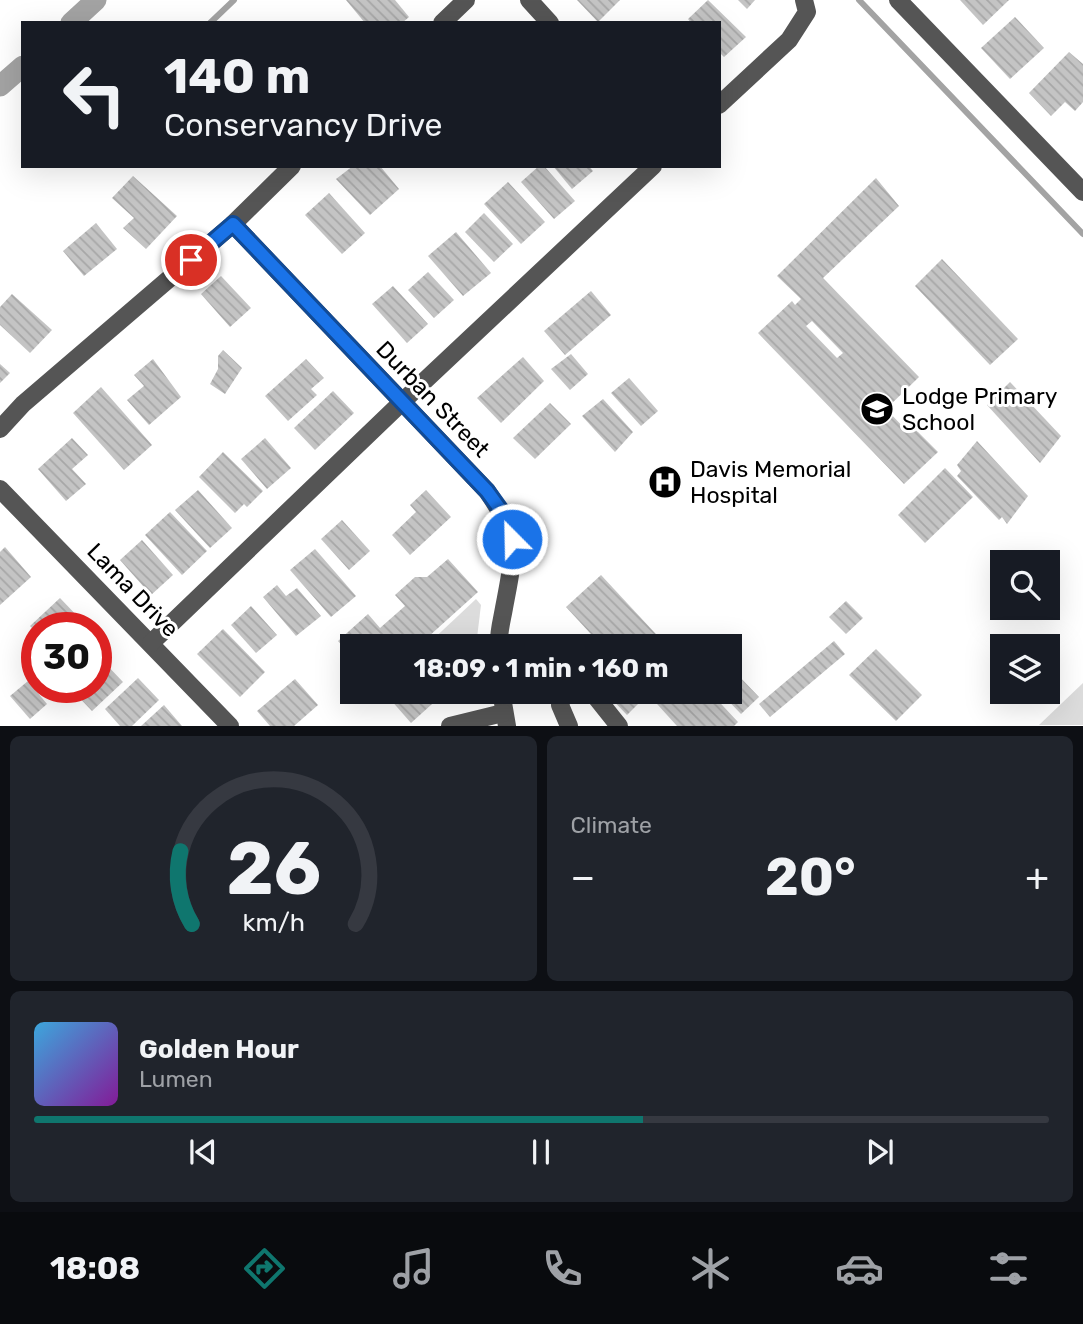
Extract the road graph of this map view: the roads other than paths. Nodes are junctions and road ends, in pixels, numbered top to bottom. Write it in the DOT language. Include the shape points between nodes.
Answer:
graph roads {
  1 [pos="466,0"];
  2 [pos="528,0"];
  3 [pos="804,0"];
  4 [pos="898,0"];
  5 [pos="444,21"];
  6 [pos="548,21"];
  7 [pos="721,103"];
  8 [pos="290,168"];
  9 [pos="651,168"];
  10 [pos="1083,192"];
  11 [pos="233,224"];
  12 [pos="401,403"];
  13 [pos="0,429"];
  14 [pos="0,489"];
  15 [pos="501,634"];
  16 [pos="151,643"];
  17 [pos="560,704"];
  18 [pos="601,704"];
  19 [pos="505,720"];
  20 [pos="230,726"];
  21 [pos="450,726"];
  22 [pos="569,726"];
  23 [pos="619,726"];
  1 -- 5 [label="street"];
  2 -- 6 [label="street"];
  3 -- 7 [label="street" via="807,12 789,40"];
  4 -- 10 [label="street"];
  8 -- 11 [label="street"];
  9 -- 12 [label="street"];
  11 -- 12 [label="street, Durban Street"];
  11 -- 13 [label="street" via="23,404"];
  12 -- 15 [label="street, Durban Street" via="487,491 505,516 513,560"];
  12 -- 16 [label="street"];
  14 -- 16 [label="street, Lama Drive"];
  16 -- 20 [label="street, Lama Drive"];
  17 -- 22 [label="street"];
  18 -- 23 [label="street"];
  19 -- 21 [label="street"];
}
